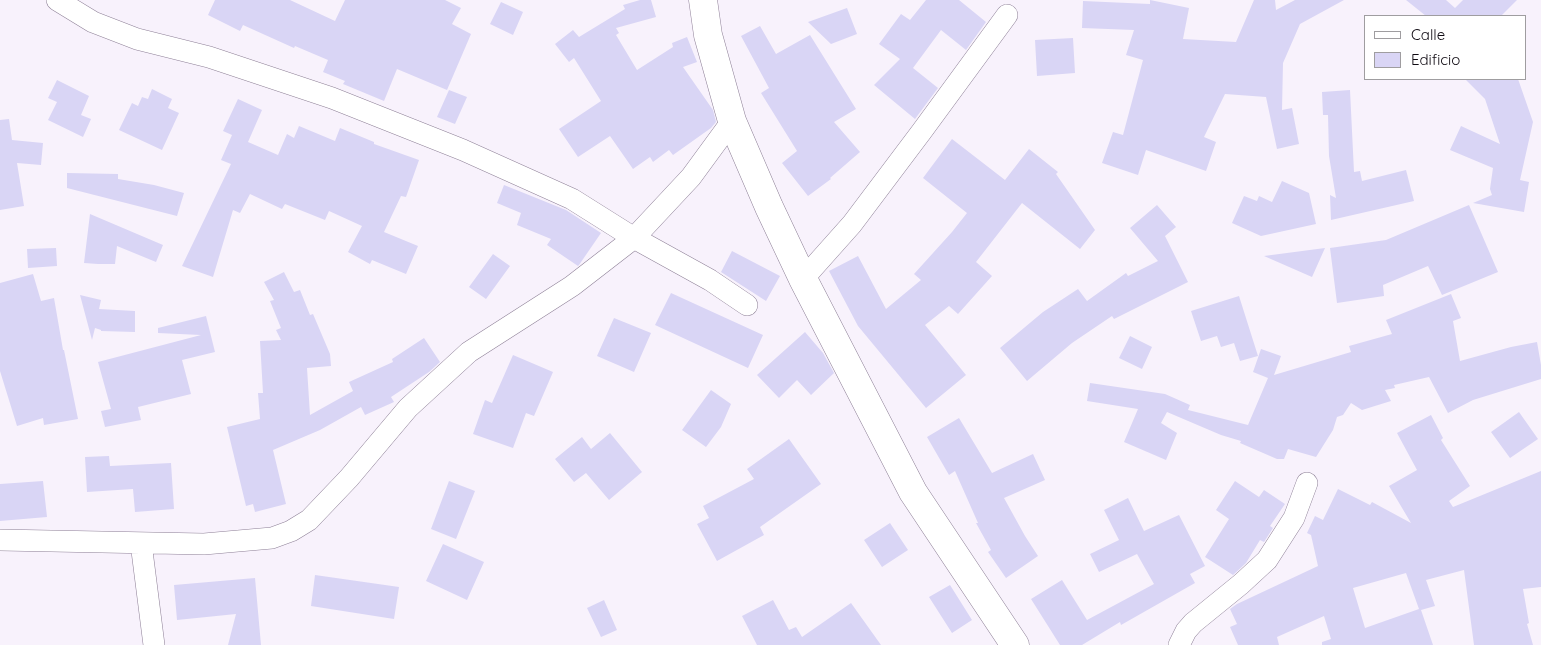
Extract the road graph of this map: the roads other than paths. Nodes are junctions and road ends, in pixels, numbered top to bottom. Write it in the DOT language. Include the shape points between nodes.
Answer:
graph roads {
  1 [pos="57,0"];
  2 [pos="702,0"];
  3 [pos="1007,15"];
  4 [pos="732,120"];
  5 [pos="634,238"];
  6 [pos="803,279"];
  7 [pos="747,305"];
  8 [pos="1307,483"];
  9 [pos="0,540"];
  10 [pos="141,543"];
  11 [pos="154,645"];
  12 [pos="1015,645"];
  13 [pos="1178,645"];
  1 -- 5 [label="street" via="93,22 137,40 209,57 323,95 464,150 572,199"];
  2 -- 4 [label="main road" via="708,35"];
  3 -- 6 [label="street" via="858,216"];
  4 -- 5 [label="street" via="692,177"];
  4 -- 6 [label="main road"];
  5 -- 7 [label="street" via="710,280"];
  5 -- 10 [label="street" via="572,286 469,352 408,408 309,520 272,538 204,544"];
  6 -- 12 [label="main road" via="913,492"];
  8 -- 13 [label="street" via="1294,518 1268,560 1193,623"];
  9 -- 10 [label="street"];
  10 -- 11 [label="street"];
}
